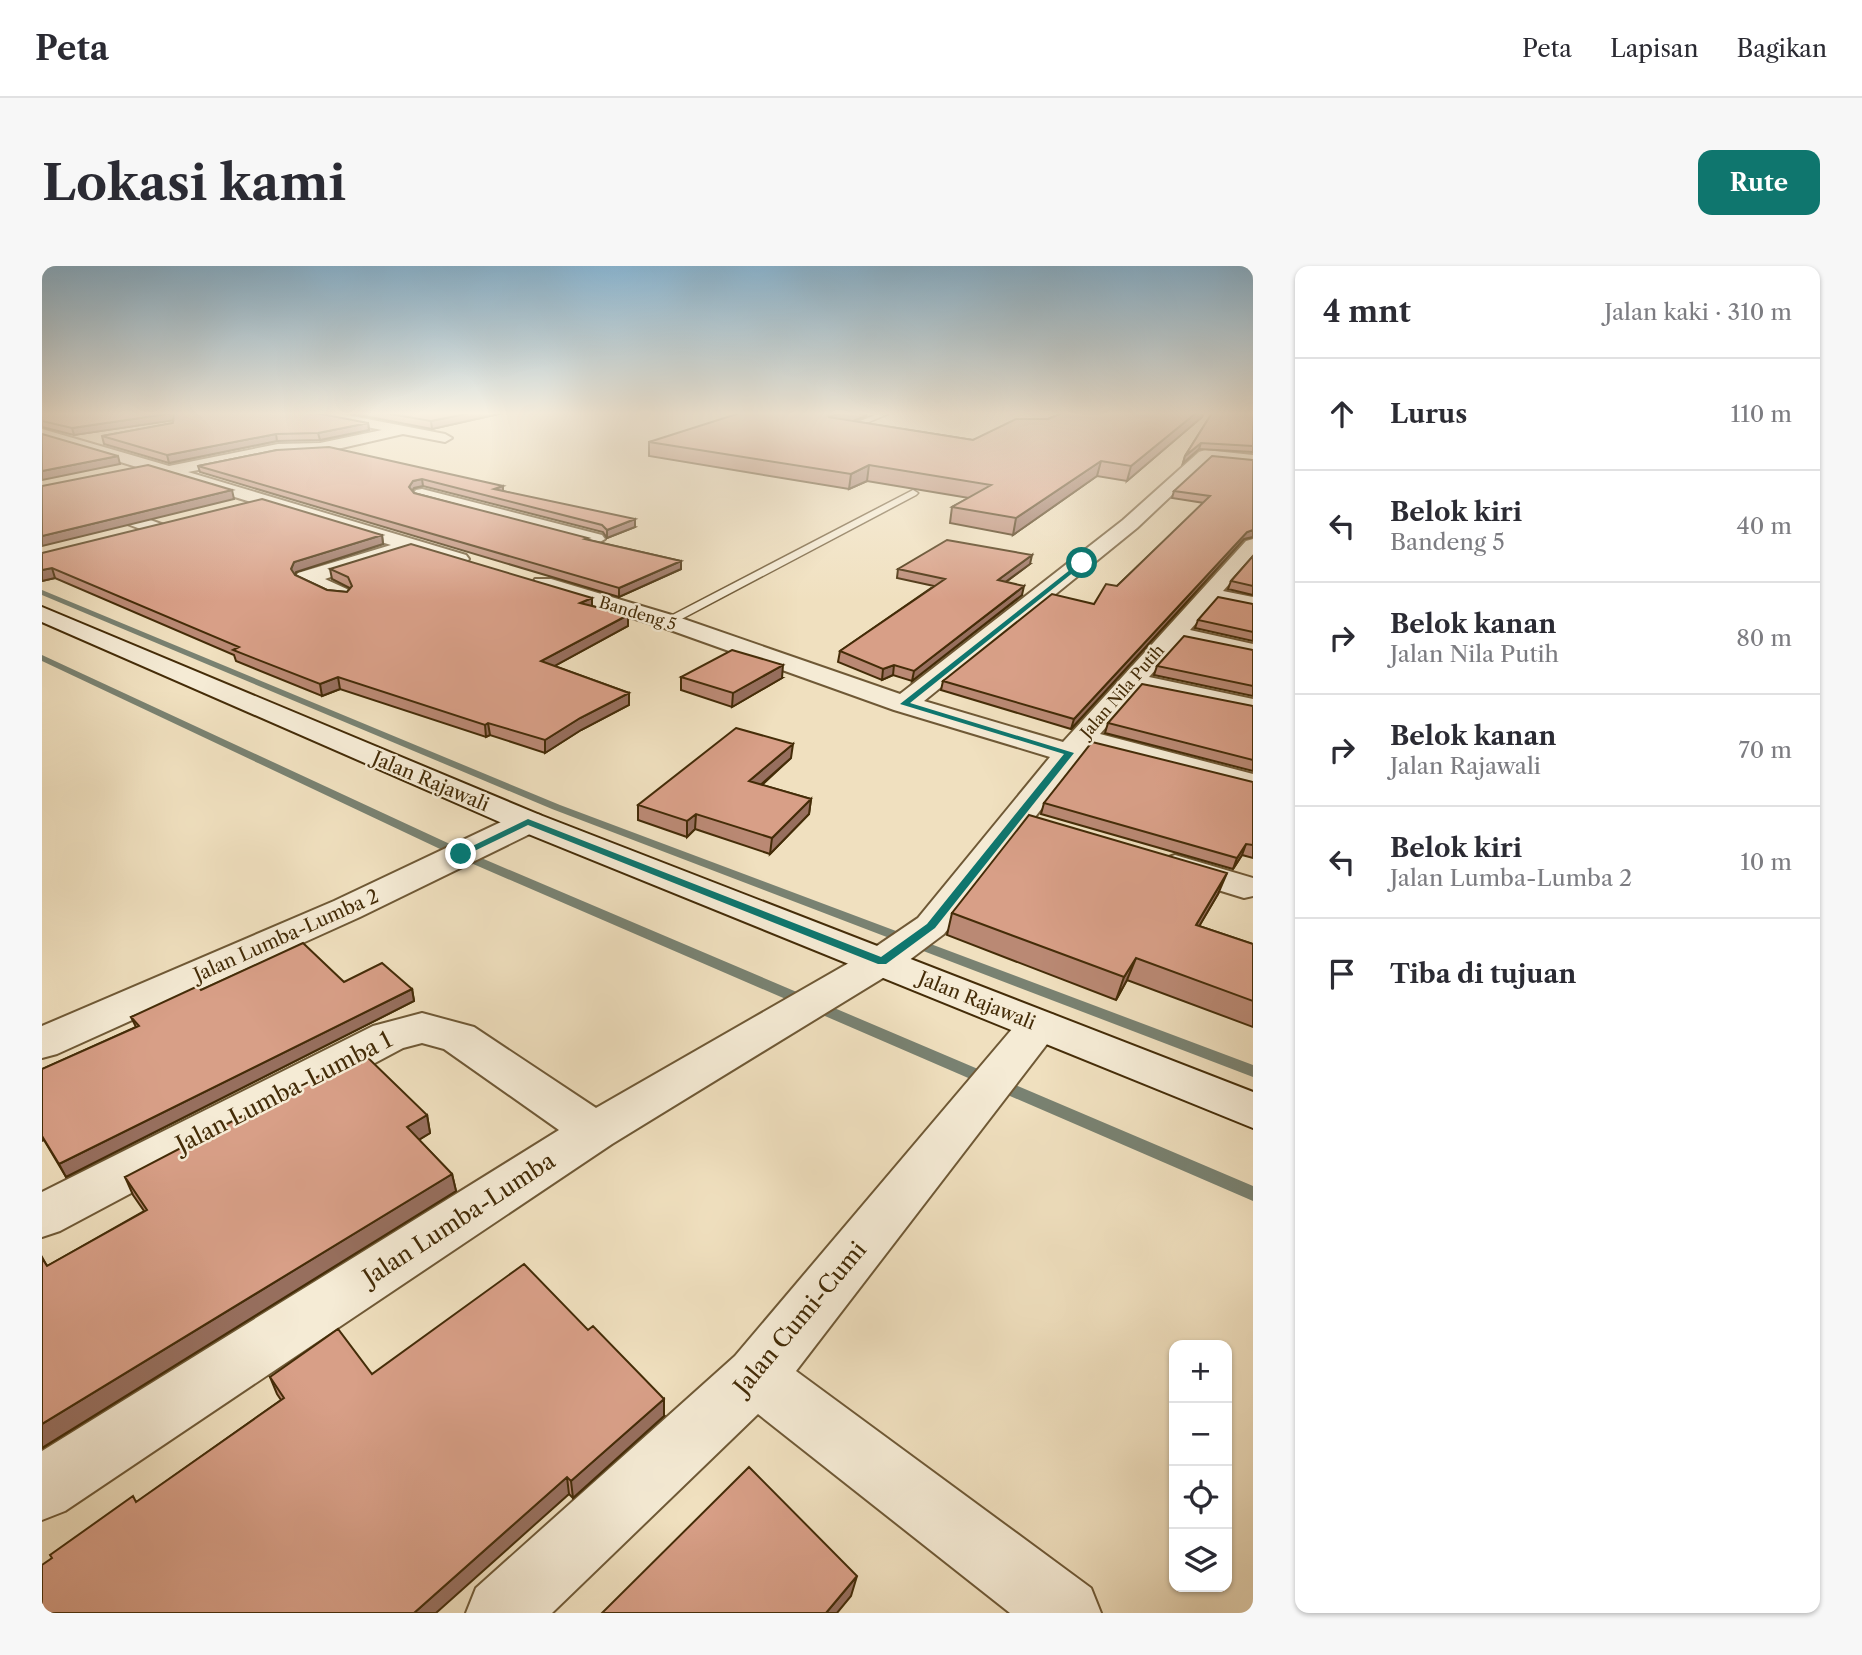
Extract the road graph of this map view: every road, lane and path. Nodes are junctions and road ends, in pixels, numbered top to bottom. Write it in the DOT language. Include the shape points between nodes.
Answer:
graph roads {
  1 [pos="180,476"];
  2 [pos="1182,476"];
  3 [pos="913,493"];
  4 [pos="422,494"];
  5 [pos="262,500"];
  6 [pos="221,510"];
  7 [pos="117,514"];
  8 [pos="180,520"];
  9 [pos="520,520"];
  10 [pos="153,527"];
  11 [pos="116,536"];
  12 [pos="595,539"];
  13 [pos="196,542"];
  14 [pos="419,547"];
  15 [pos="1249,557"];
  16 [pos="480,566"];
  17 [pos="520,578"];
  18 [pos="341,595"];
  19 [pos="1208,595"];
  20 [pos="1253,604"];
  21 [pos="42,614"];
  22 [pos="667,621"];
  23 [pos="1173,633"];
  24 [pos="1253,651"];
  25 [pos="1130,681"];
  26 [pos="904,704"];
  27 [pos="1253,707"];
  28 [pos="1075,745"];
  29 [pos="1253,783"];
  30 [pos="1015,819"];
  31 [pos="528,822"];
  32 [pos="1053,830"];
  33 [pos="1142,856"];
  34 [pos="1244,887"];
  35 [pos="882,961"];
  36 [pos="1039,1025"];
  37 [pos="42,1043"];
  38 [pos="1253,1111"];
  39 [pos="595,1131"];
  40 [pos="42,1216"];
  41 [pos="756,1376"];
  42 [pos="42,1488"];
  43 [pos="1051,1608"];
  44 [pos="501,1613"];
  1 -- 5 [label="street"];
  2 -- 26 [label="street" via="1130,524"];
  3 -- 22 [label="lane"];
  4 -- 9 [label="street"];
  5 -- 6 [label="street"];
  5 -- 14 [label="street"];
  7 -- 10 [label="street"];
  8 -- 10 [label="street"];
  9 -- 12 [label="street"];
  9 -- 14 [label="street"];
  10 -- 11 [label="street"];
  10 -- 13 [label="street"];
  14 -- 16 [label="street"];
  14 -- 18 [label="street" via="306,578"];
  15 -- 19 [label="street, Jalan Nila Putih"];
  17 -- 22 [label="street, Bandeng 5"];
  19 -- 20 [label="street"];
  19 -- 23 [label="street, Jalan Nila Putih"];
  21 -- 31 [label="street, Jalan Rajawali"];
  22 -- 26 [label="street, Bandeng 5"];
  23 -- 24 [label="street"];
  23 -- 25 [label="street, Jalan Nila Putih"];
  25 -- 27 [label="street"];
  25 -- 28 [label="street, Jalan Nila Putih"];
  26 -- 28 [label="street, Bandeng 5"];
  28 -- 29 [label="street, Bandeng 5"];
  28 -- 30 [label="street, Jalan Nila Putih"];
  30 -- 32 [label="street"];
  30 -- 35 [label="street, Jalan Nila Putih" via="931,926"];
  31 -- 35 [label="street, Jalan Rajawali"];
  31 -- 37 [label="street, Jalan Lumba-Lumba 2" via="347,909"];
  33 -- 34 [label="street"];
  35 -- 36 [label="street, Jalan Rajawali"];
  35 -- 39 [label="street, Jalan Lumba-Lumba"];
  36 -- 38 [label="street, Jalan Rajawali"];
  36 -- 41 [label="street, Jalan Cumi-Cumi"];
  39 -- 40 [label="street, Jalan Lumba-Lumba 1" via="459,1038 422,1028 388,1037"];
  39 -- 42 [label="street, Jalan Lumba-Lumba"];
  41 -- 43 [label="street"];
  41 -- 44 [label="street, Jalan Cumi-Cumi"];
}
